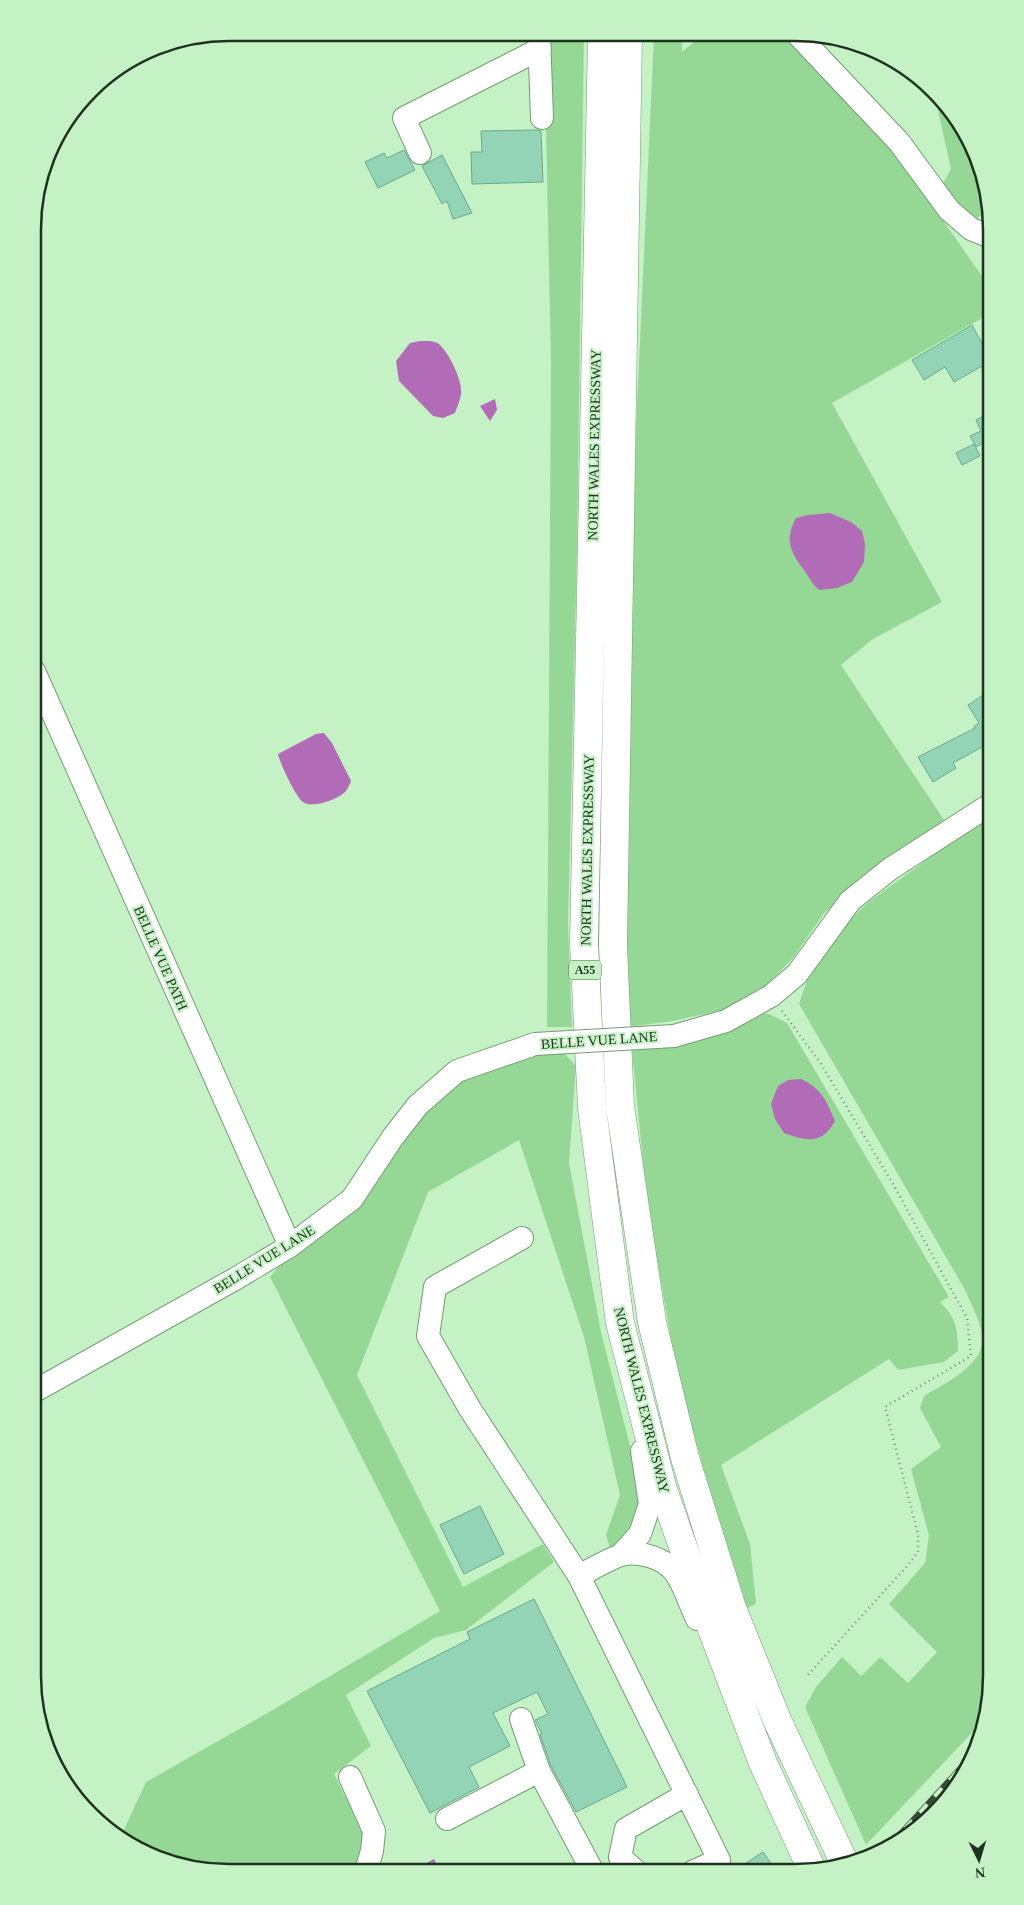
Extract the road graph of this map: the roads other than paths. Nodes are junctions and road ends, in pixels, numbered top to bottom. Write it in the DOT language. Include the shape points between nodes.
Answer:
graph roads {
  1 [pos="602,41"];
  2 [pos="628,41"];
  3 [pos="539,42"];
  4 [pos="804,42"];
  5 [pos="542,118"];
  6 [pos="420,154"];
  7 [pos="983,234"];
  8 [pos="41,687"];
  9 [pos="983,809"];
  10 [pos="522,1238"];
  11 [pos="290,1246"];
  12 [pos="628,1352"];
  13 [pos="41,1388"];
  14 [pos="621,1555"];
  15 [pos="579,1576"];
  16 [pos="521,1719"];
  17 [pos="763,1763"];
  18 [pos="539,1771"];
  19 [pos="350,1778"];
  20 [pos="687,1794"];
  21 [pos="447,1819"];
  22 [pos="842,1857"];
  23 [pos="809,1863"];
  24 [pos="368,1864"];
  25 [pos="589,1864"];
  26 [pos="628,1864"];
  27 [pos="710,1864"];
  1 -- 12 [label="highway, NORTH WALES EXPRESSWAY / A55" via="584,944 592,1108 620,1323"];
  2 -- 22 [label="highway, NORTH WALES EXPRESSWAY / A55" via="613,945 620,1106 652,1322 685,1458 732,1608 778,1722"];
  3 -- 5 [label="street"];
  3 -- 6 [label="street" via="404,118"];
  4 -- 7 [label="street" via="899,142 949,210 971,229"];
  8 -- 11 [label="street, BELLE VUE PATH"];
  9 -- 11 [label="street, BELLE VUE LANE, bridge" via="890,869 850,901 797,974 771,996 726,1021 674,1036 535,1044 457,1071 418,1105 352,1199"];
  10 -- 15 [label="street" via="435,1287 428,1336 470,1409"];
  11 -- 13 [label="street, BELLE VUE LANE"];
  12 -- 14 [label="street" via="650,1504 640,1534"];
  12 -- 17 [label="highway, NORTH WALES EXPRESSWAY / A55" via="663,1490"];
  14 -- 15 [label="street"];
  14 -- 17 [label="street" via="651,1557 664,1562 676,1573"];
  15 -- 20 [label="street"];
  16 -- 18 [label="street"];
  17 -- 23 [label="highway, NORTH WALES EXPRESSWAY / A55"];
  18 -- 21 [label="street"];
  18 -- 25 [label="street"];
  19 -- 24 [label="street" via="374,1831"];
  20 -- 26 [label="street" via="626,1829 620,1857"];
  20 -- 27 [label="street" via="719,1860"];
}
